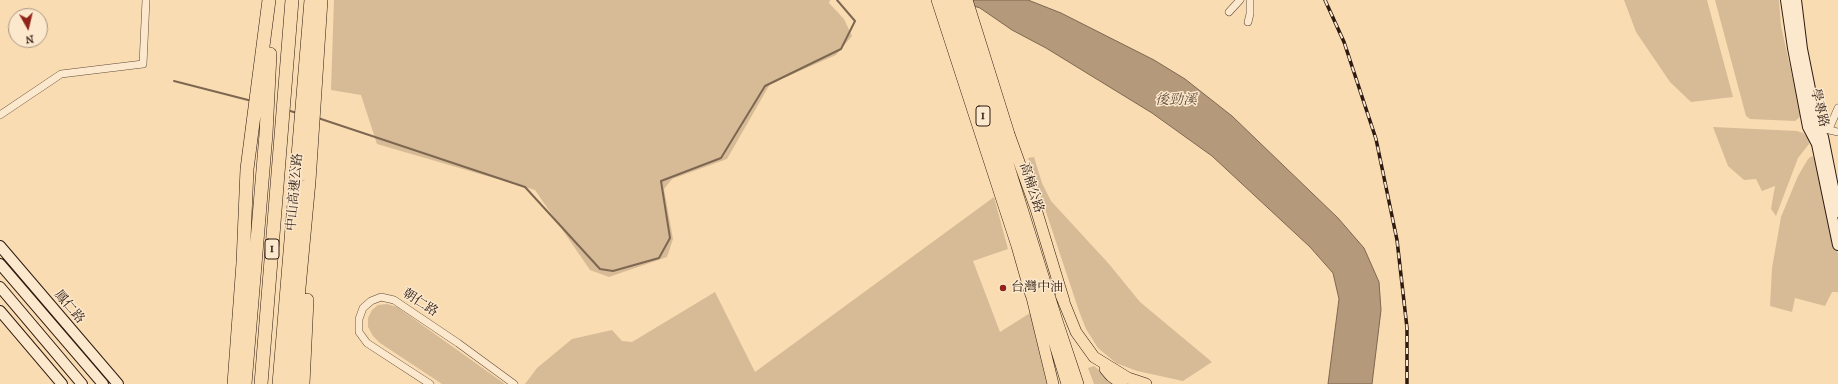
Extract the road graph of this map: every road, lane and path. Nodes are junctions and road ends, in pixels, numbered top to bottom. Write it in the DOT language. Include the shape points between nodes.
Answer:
graph roads {
  1 [pos="146,0"];
  2 [pos="269,0"];
  3 [pos="292,0"];
  4 [pos="311,0"];
  5 [pos="321,0"];
  6 [pos="937,0"];
  7 [pos="946,0"];
  8 [pos="957,0"];
  9 [pos="967,0"];
  10 [pos="1240,0"];
  11 [pos="1250,0"];
  12 [pos="1786,0"];
  13 [pos="1796,0"];
  14 [pos="1229,12"];
  15 [pos="1248,22"];
  16 [pos="262,104"];
  17 [pos="1838,108"];
  18 [pos="0,115"];
  19 [pos="308,115"];
  20 [pos="1818,129"];
  21 [pos="1829,129"];
  22 [pos="1838,132"];
  23 [pos="309,181"];
  24 [pos="1838,212"];
  25 [pos="1836,227"];
  26 [pos="1045,238"];
  27 [pos="1025,244"];
  28 [pos="1838,245"];
  29 [pos="0,246"];
  30 [pos="0,264"];
  31 [pos="1048,271"];
  32 [pos="0,287"];
  33 [pos="1036,294"];
  34 [pos="1064,302"];
  35 [pos="1052,305"];
  36 [pos="0,311"];
  37 [pos="237,347"];
  38 [pos="1094,357"];
  39 [pos="62,384"];
  40 [pos="82,384"];
  41 [pos="103,384"];
  42 [pos="118,384"];
  43 [pos="230,384"];
  44 [pos="234,384"];
  45 [pos="244,384"];
  46 [pos="261,384"];
  47 [pos="279,384"];
  48 [pos="292,384"];
  49 [pos="302,384"];
  50 [pos="430,384"];
  51 [pos="514,384"];
  52 [pos="1053,384"];
  53 [pos="1067,384"];
  54 [pos="1078,384"];
  55 [pos="1122,384"];
  56 [pos="1146,384"];
  1 -- 18 [label="street" via="143,64 61,74"];
  2 -- 16 [label="highway"];
  3 -- 46 [label="highway, 中山高速公路 / 1"];
  4 -- 19 [label="highway, 中山高速公路 / 1"];
  5 -- 19 [label="highway"];
  6 -- 27 [label="main road, 高楠公路 / 1"];
  7 -- 27 [label="main road, 高楠公路 / 1"];
  8 -- 27 [label="main road, 高楠公路 / 1"];
  9 -- 26 [label="main road, 高楠公路 / 1" via="1011,141"];
  10 -- 14 [label="street"];
  11 -- 15 [label="street"];
  12 -- 25 [label="main road, 學專路" via="1808,127 1816,144"];
  13 -- 20 [label="main road, 學專路" via="1802,49"];
  16 -- 37 [label="highway" via="247,169"];
  16 -- 45 [label="highway"];
  17 -- 21 [label="street"];
  19 -- 23 [label="highway"];
  19 -- 47 [label="highway, 中山高速公路 / 1"];
  20 -- 21 [label="street"];
  20 -- 24 [label="main road, 學專路" via="1823,137"];
  21 -- 22 [label="street"];
  23 -- 48 [label="highway"];
  23 -- 49 [label="highway" via="307,301"];
  25 -- 28 [label="main road, 學專路"];
  26 -- 31 [label="main road"];
  26 -- 34 [label="main road, 高楠公路 / 1"];
  27 -- 31 [label="main road"];
  27 -- 33 [label="main road, 高楠公路 / 1"];
  27 -- 33 [label="main road" via="1028,269"];
  27 -- 35 [label="main road, 高楠公路 / 1"];
  29 -- 42 [label="main road, 鳳仁路"];
  30 -- 41 [label="main road, 鳳仁路"];
  31 -- 34 [label="main road"];
  31 -- 35 [label="main road"];
  32 -- 40 [label="main road"];
  33 -- 52 [label="main road"];
  33 -- 53 [label="main road, 高楠公路 / 1"];
  34 -- 38 [label="main road" via="1076,332"];
  35 -- 54 [label="main road, 高楠公路 / 1"];
  36 -- 39 [label="main road"];
  37 -- 43 [label="highway"];
  37 -- 44 [label="highway"];
  38 -- 55 [label="main road"];
  38 -- 56 [label="main road" via="1128,378"];
  50 -- 51 [label="street, 朝仁路" via="367,343 359,332 359,319 363,308 371,301 381,297 394,300"];
}
